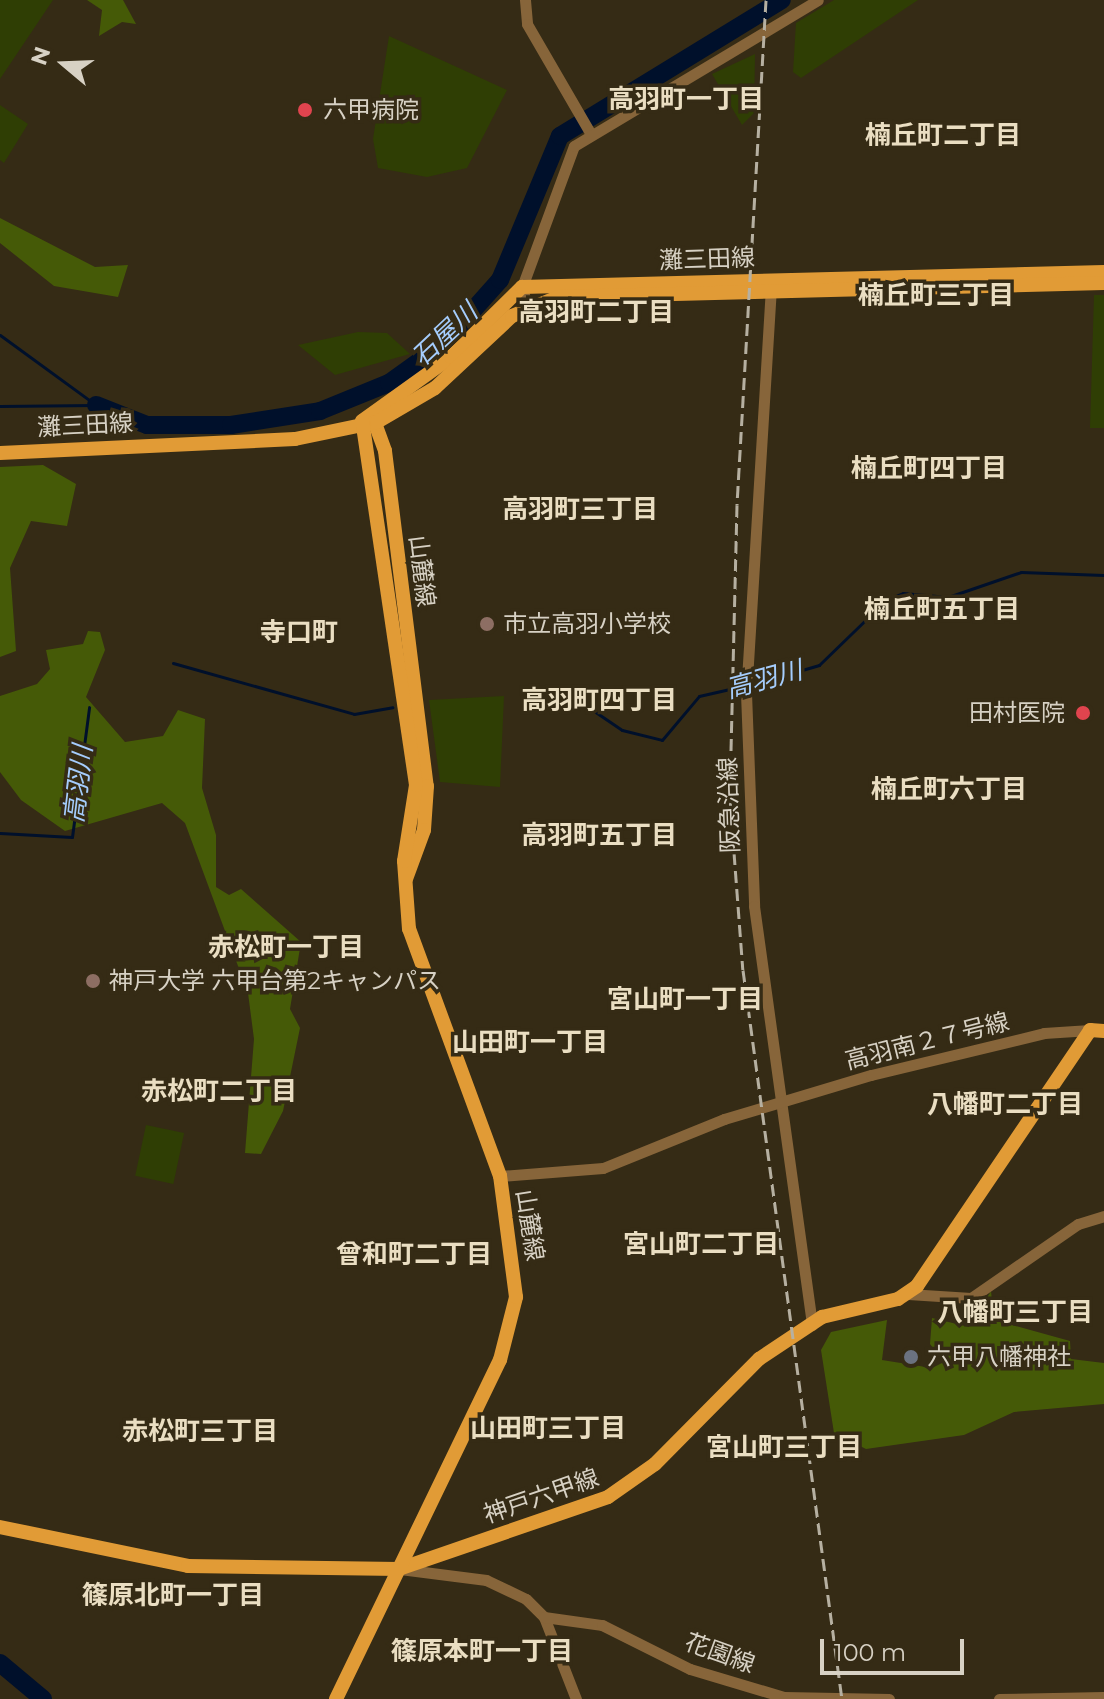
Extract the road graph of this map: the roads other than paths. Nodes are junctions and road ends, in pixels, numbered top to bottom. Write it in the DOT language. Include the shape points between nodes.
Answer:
graph roads {
  1 [pos="525,0"];
  2 [pos="818,0"];
  3 [pos="589,131"];
  4 [pos="1104,272"];
  5 [pos="1104,283"];
  6 [pos="771,284"];
  7 [pos="522,287"];
  8 [pos="527,306"];
  9 [pos="370,418"];
  10 [pos="0,453"];
  11 [pos="1097,1031"];
  12 [pos="779,1107"];
  13 [pos="500,1176"];
  14 [pos="1104,1216"];
  15 [pos="908,1294"];
  16 [pos="812,1325"];
  17 [pos="0,1527"];
  18 [pos="399,1569"];
  19 [pos="544,1617"];
  20 [pos="1104,1697"];
  21 [pos="336,1699"];
  22 [pos="576,1699"];
  23 [pos="889,1699"];
  24 [pos="999,1699"];
  1 -- 3 [label="street" via="527,24"];
  2 -- 3 [label="street"];
  3 -- 7 [label="street" via="561,169"];
  4 -- 6 [label="main road, 灘三田線"];
  5 -- 6 [label="main road, 灘三田線"];
  6 -- 7 [label="main road, 灘三田線"];
  6 -- 8 [label="main road, 灘三田線" via="558,297"];
  6 -- 12 [label="street, 阪急沿線" via="746,693 754,906"];
  7 -- 8 [label="street"];
  7 -- 9 [label="main road, 灘三田線" via="415,387"];
  8 -- 9 [label="main road, 灘三田線" via="435,388"];
  9 -- 10 [label="main road, 灘三田線" via="295,439"];
  9 -- 13 [label="main road, 山麓線" via="427,786 424,830 406,879 423,979"];
  11 -- 12 [label="street, 高羽南２７号線" via="1044,1033 871,1075"];
  11 -- 15 [label="main road"];
  12 -- 13 [label="street, 高羽南２７号線" via="724,1119 603,1168"];
  12 -- 16 [label="street, 阪急沿線"];
  13 -- 18 [label="main road, 山麓線" via="515,1317"];
  14 -- 15 [label="street" via="1078,1224 971,1298"];
  15 -- 16 [label="main road, 神戸六甲線"];
  16 -- 18 [label="main road, 神戸六甲線" via="732,1379 655,1464 608,1497"];
  17 -- 18 [label="main road, 神戸六甲線" via="197,1567"];
  18 -- 19 [label="street" via="496,1583"];
  18 -- 21 [label="main road, 山麓線"];
  19 -- 22 [label="street"];
  19 -- 23 [label="street, 花園線" via="602,1625 690,1669 784,1697"];
  20 -- 24 [label="street"];
}
